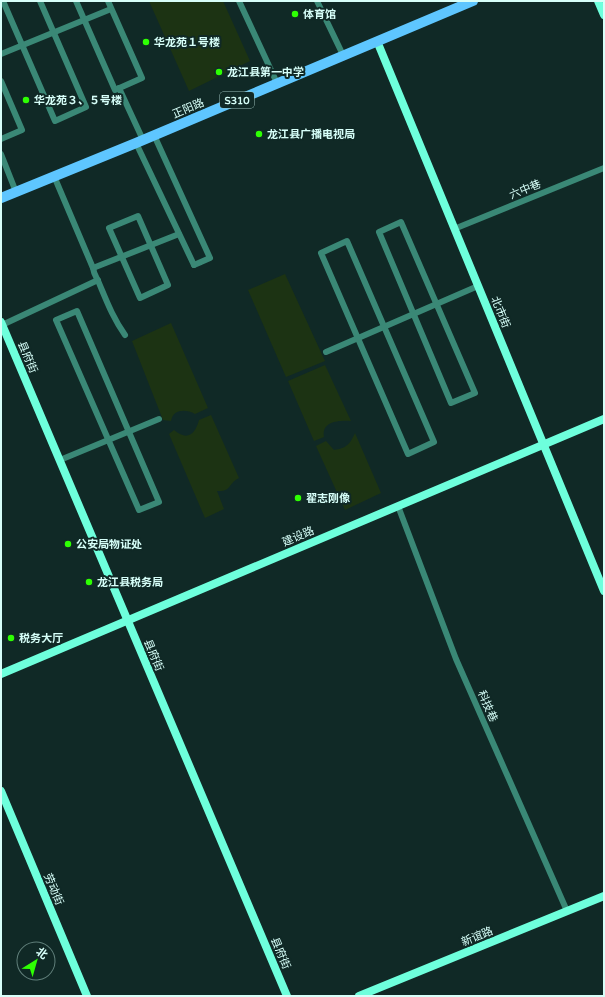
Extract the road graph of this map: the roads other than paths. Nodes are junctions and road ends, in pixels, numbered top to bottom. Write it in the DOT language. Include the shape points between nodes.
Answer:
graph roads {
  1 [pos="3,1"];
  2 [pos="40,1"];
  3 [pos="76,1"];
  4 [pos="108,1"];
  5 [pos="239,1"];
  6 [pos="317,1"];
  7 [pos="473,1"];
  8 [pos="598,1"];
  9 [pos="112,9"];
  10 [pos="604,15"];
  11 [pos="84,20"];
  12 [pos="53,32"];
  13 [pos="377,41"];
  14 [pos="22,45"];
  15 [pos="1,54"];
  16 [pos="344,55"];
  17 [pos="1,81"];
  18 [pos="277,83"];
  19 [pos="120,88"];
  20 [pos="154,135"];
  21 [pos="1,139"];
  22 [pos="140,142"];
  23 [pos="1,154"];
  24 [pos="604,168"];
  25 [pos="54,176"];
  26 [pos="16,192"];
  27 [pos="1,198"];
  28 [pos="454,229"];
  29 [pos="179,234"];
  30 [pos="151,245"];
  31 [pos="122,257"];
  32 [pos="201,262"];
  33 [pos="194,265"];
  34 [pos="93,268"];
  35 [pos="98,280"];
  36 [pos="478,286"];
  37 [pos="437,304"];
  38 [pos="413,314"];
  39 [pos="2,324"];
  40 [pos="384,327"];
  41 [pos="126,335"];
  42 [pos="358,338"];
  43 [pos="326,352"];
  44 [pos="159,419"];
  45 [pos="604,419"];
  46 [pos="129,431"];
  47 [pos="108,440"];
  48 [pos="544,444"];
  49 [pos="60,460"];
  50 [pos="398,506"];
  51 [pos="604,591"];
  52 [pos="128,620"];
  53 [pos="1,674"];
  54 [pos="1,791"];
  55 [pos="604,896"];
  56 [pos="567,911"];
  57 [pos="87,996"];
  58 [pos="287,996"];
  59 [pos="359,996"];
  1 -- 14 [label="street"];
  2 -- 12 [label="street"];
  3 -- 11 [label="street"];
  4 -- 9 [label="street"];
  5 -- 18 [label="street"];
  6 -- 16 [label="street"];
  7 -- 13 [label="main road, 正阳路 / S310"];
  8 -- 10 [label="street"];
  9 -- 11 [label="street"];
  9 -- 19 [label="street" via="142,78"];
  11 -- 12 [label="street"];
  11 -- 19 [label="street" via="115,90"];
  12 -- 14 [label="street"];
  12 -- 14 [label="street" via="86,107 55,121"];
  13 -- 16 [label="main road, 正阳路 / S310"];
  13 -- 28 [label="street, 北市街"];
  14 -- 15 [label="street"];
  16 -- 18 [label="main road, 正阳路 / S310"];
  17 -- 21 [label="street" via="22,130"];
  18 -- 20 [label="main road, 正阳路 / S310"];
  19 -- 22 [label="street"];
  20 -- 22 [label="main road, 正阳路 / S310"];
  20 -- 33 [label="street" via="210,258"];
  22 -- 25 [label="main road, 正阳路 / S310"];
  22 -- 29 [label="street"];
  23 -- 26 [label="street"];
  24 -- 28 [label="street, 六中巷"];
  25 -- 26 [label="main road, 正阳路 / S310"];
  25 -- 34 [label="street"];
  26 -- 27 [label="main road, 正阳路 / S310"];
  28 -- 36 [label="street, 北市街"];
  29 -- 30 [label="street"];
  29 -- 33 [label="street"];
  30 -- 31 [label="street"];
  30 -- 31 [label="street" via="138,216 109,228"];
  30 -- 31 [label="street" via="168,285 140,298"];
  31 -- 34 [label="street"];
  32 -- 33 [label="street"];
  34 -- 35 [label="street"];
  35 -- 39 [label="street"];
  35 -- 41 [label="street" via="116,321"];
  36 -- 37 [label="street"];
  36 -- 48 [label="street, 北市街"];
  37 -- 38 [label="street"];
  37 -- 38 [label="street" via="401,222 378,232"];
  37 -- 38 [label="street" via="475,393 451,403"];
  38 -- 40 [label="street"];
  39 -- 49 [label="street, 县府街"];
  40 -- 42 [label="street"];
  40 -- 42 [label="street" via="347,241 321,253"];
  40 -- 42 [label="street" via="434,442 408,454"];
  42 -- 43 [label="street"];
  44 -- 46 [label="street"];
  45 -- 48 [label="street, 建设路"];
  46 -- 47 [label="street"];
  46 -- 47 [label="street" via="159,502 139,510"];
  46 -- 47 [label="street" via="77,311 56,320"];
  47 -- 49 [label="street"];
  48 -- 50 [label="street, 建设路"];
  48 -- 51 [label="street, 北市街"];
  49 -- 52 [label="street, 县府街"];
  50 -- 52 [label="street, 建设路"];
  50 -- 56 [label="street, 科技巷" via="456,659"];
  52 -- 53 [label="street, 建设路"];
  52 -- 58 [label="street, 县府街"];
  54 -- 57 [label="street, 劳动街"];
  55 -- 56 [label="street, 新谊路"];
  56 -- 59 [label="street, 新谊路"];
}
